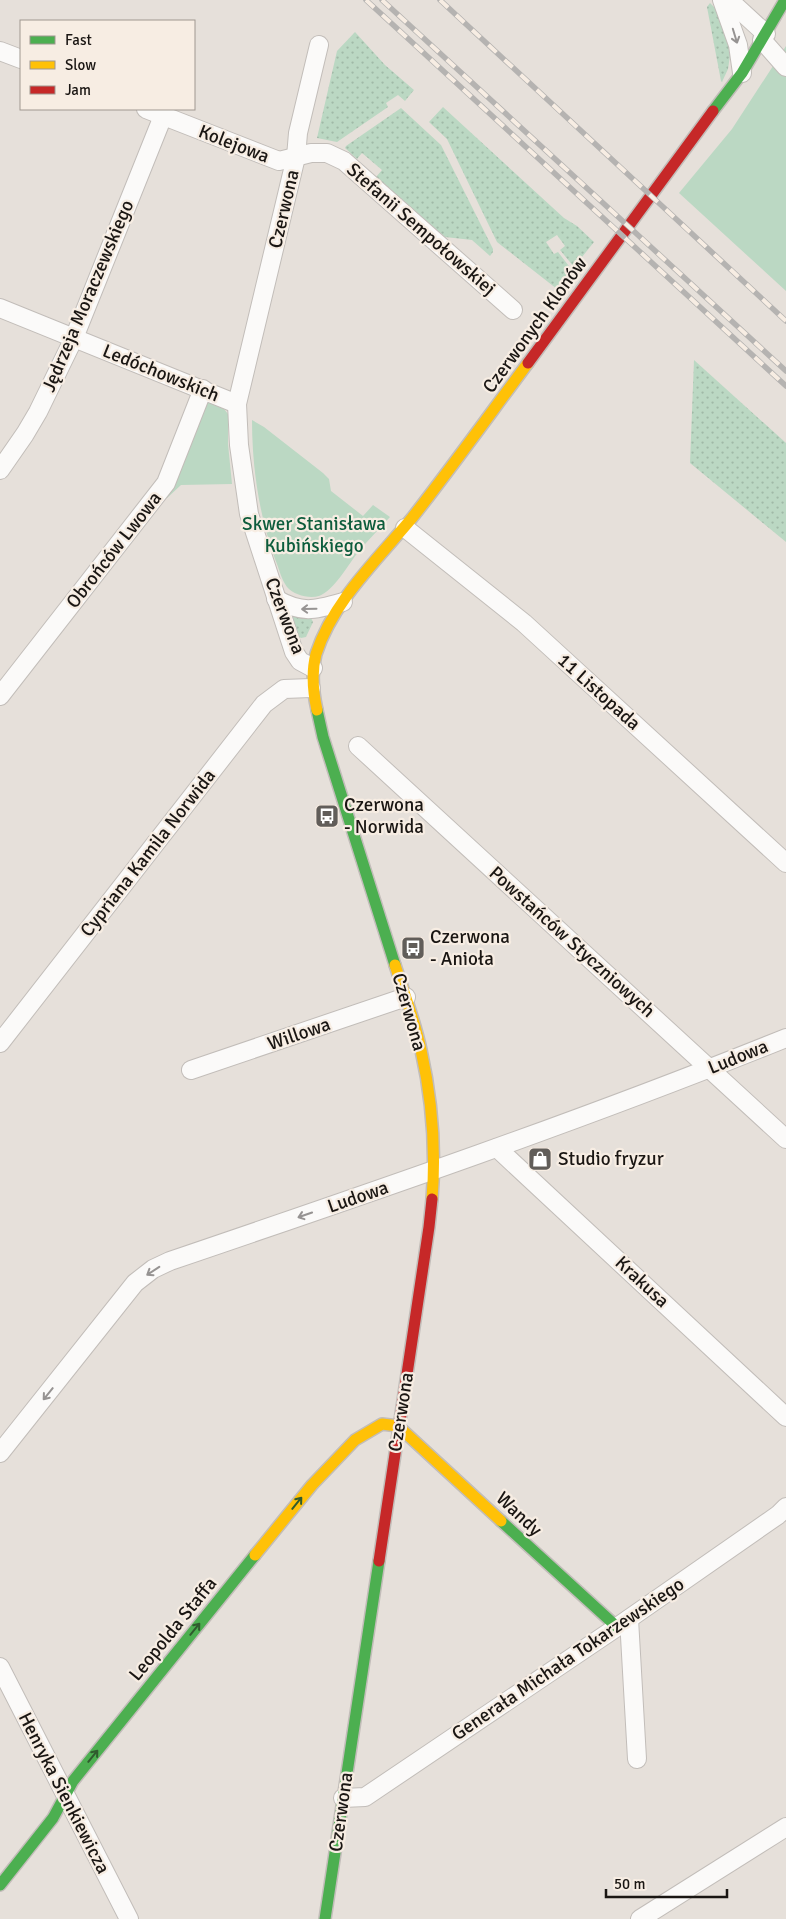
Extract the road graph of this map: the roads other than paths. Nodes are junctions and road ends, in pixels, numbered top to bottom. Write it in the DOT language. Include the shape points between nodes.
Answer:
graph roads {
  1 [pos="722,0"];
  2 [pos="729,0"];
  3 [pos="785,0"];
  4 [pos="764,37"];
  5 [pos="319,45"];
  6 [pos="0,51"];
  7 [pos="20,59"];
  8 [pos="786,67"];
  9 [pos="742,73"];
  10 [pos="148,110"];
  11 [pos="163,116"];
  12 [pos="296,157"];
  13 [pos="0,308"];
  14 [pos="513,310"];
  15 [pos="74,338"];
  16 [pos="203,389"];
  17 [pos="238,404"];
  18 [pos="0,470"];
  19 [pos="405,528"];
  20 [pos="276,599"];
  21 [pos="343,602"];
  22 [pos="313,668"];
  23 [pos="311,688"];
  24 [pos="0,696"];
  25 [pos="358,746"];
  26 [pos="786,863"];
  27 [pos="406,997"];
  28 [pos="786,1038"];
  29 [pos="0,1043"];
  30 [pos="710,1069"];
  31 [pos="191,1070"];
  32 [pos="786,1139"];
  33 [pos="497,1148"];
  34 [pos="434,1171"];
  35 [pos="786,1417"];
  36 [pos="398,1426"];
  37 [pos="0,1453"];
  38 [pos="786,1507"];
  39 [pos="622,1624"];
  40 [pos="0,1667"];
  41 [pos="625,1715"];
  42 [pos="637,1759"];
  43 [pos="66,1796"];
  44 [pos="344,1798"];
  45 [pos="786,1827"];
  46 [pos="0,1885"];
  47 [pos="129,1919"];
  48 [pos="326,1919"];
  49 [pos="640,1919"];
  1 -- 9 [label="street, one-way" via="738,45"];
  2 -- 4 [label="street"];
  3 -- 4 [label="main road, Czerwonych Klonów"];
  4 -- 8 [label="street"];
  4 -- 9 [label="main road, Czerwonych Klonów"];
  5 -- 12 [label="street, Czerwona" via="298,133"];
  6 -- 7 [label="street"];
  9 -- 19 [label="main road, Czerwonych Klonów"];
  10 -- 11 [label="street, Kolejowa"];
  11 -- 12 [label="street, Kolejowa" via="279,161"];
  11 -- 15 [label="street, Jędrzeja Moraczewskiego"];
  12 -- 14 [label="street, Stefanii Sempołowskiej" via="327,153 344,161"];
  12 -- 17 [label="street, Czerwona"];
  13 -- 15 [label="street, Ledóchowskich"];
  15 -- 16 [label="street, Ledóchowskich"];
  15 -- 18 [label="street, Jędrzeja Moraczewskiego" via="38,412"];
  16 -- 17 [label="street, Ledóchowskich"];
  16 -- 24 [label="street, Obrońców Lwowa" via="166,483"];
  17 -- 20 [label="street, Czerwona" via="239,444 249,514"];
  19 -- 21 [label="main road, Czerwonych Klonów"];
  19 -- 26 [label="street, 11 Listopada" via="524,623"];
  21 -- 20 [label="street, one-way" via="313,610 295,608"];
  20 -- 22 [label="street, Czerwona" via="294,652 300,661"];
  21 -- 22 [label="main road, Czerwonych Klonów" via="320,642"];
  22 -- 23 [label="main road, Czerwona"];
  23 -- 27 [label="main road, Czerwona" via="323,737"];
  23 -- 29 [label="street, Cypriana Kamila Norwida" via="284,689 264,704"];
  25 -- 30 [label="street, Powstańców Styczniowych"];
  27 -- 31 [label="street, Willowa"];
  27 -- 34 [label="main road, Czerwona" via="421,1048 431,1104"];
  28 -- 30 [label="street, Ludowa"];
  30 -- 32 [label="street, Powstańców Styczniowych"];
  30 -- 33 [label="street, Ludowa"];
  33 -- 34 [label="street, Ludowa"];
  33 -- 35 [label="street, Krakusa"];
  34 -- 36 [label="main road, Czerwona" via="429,1227"];
  34 -- 37 [label="street, Ludowa, one-way" via="170,1261 153,1270 135,1283"];
  36 -- 39 [label="main road, Wandy"];
  43 -- 36 [label="main road, Leopolda Staffa, one-way" via="73,1781 312,1485 355,1440 382,1424"];
  36 -- 44 [label="main road, Czerwona"];
  38 -- 39 [label="street, Generała Michała Tokarzewskiego"];
  39 -- 41 [label="street"];
  39 -- 42 [label="street"];
  39 -- 44 [label="street, Generała Michała Tokarzewskiego" via="365,1797"];
  40 -- 43 [label="street, Henryka Sienkiewicza"];
  43 -- 46 [label="main road, Leopolda Staffa" via="53,1818"];
  43 -- 47 [label="street, Henryka Sienkiewicza"];
  44 -- 48 [label="main road, Czerwona"];
  45 -- 49 [label="street"];
}
